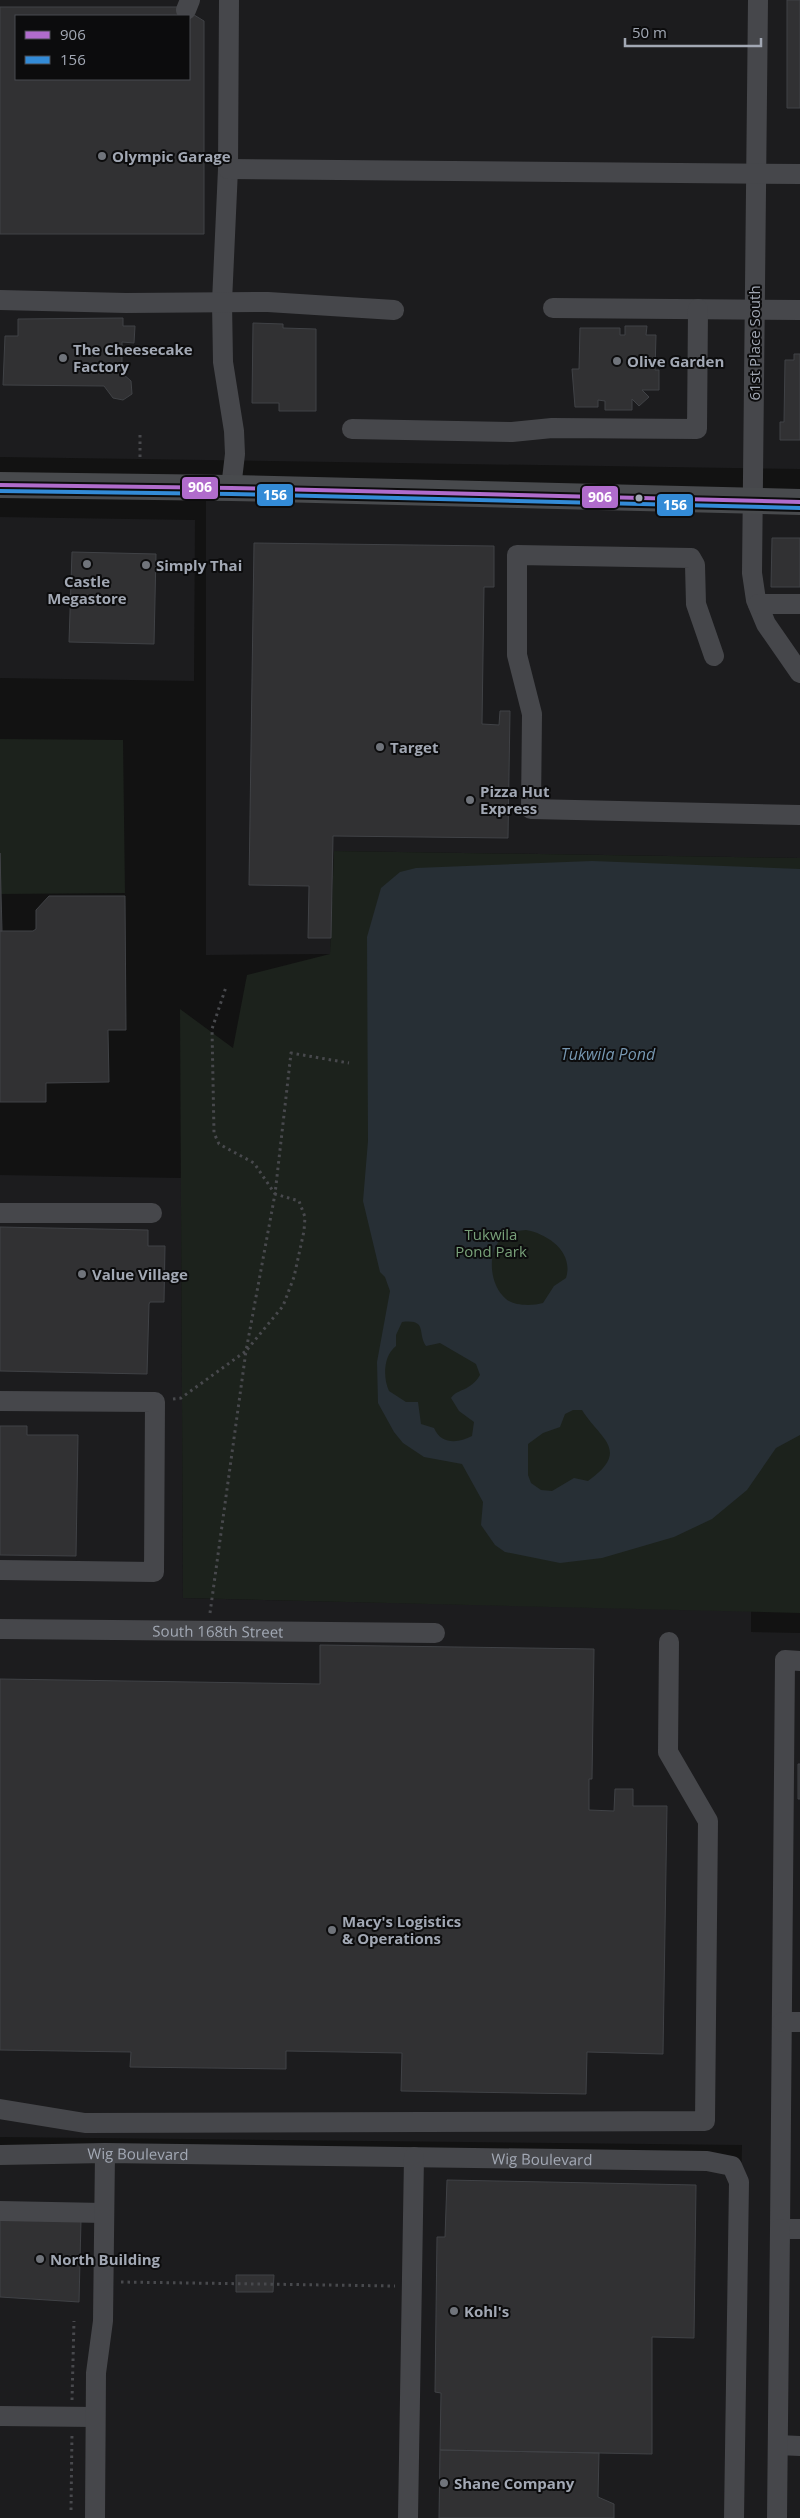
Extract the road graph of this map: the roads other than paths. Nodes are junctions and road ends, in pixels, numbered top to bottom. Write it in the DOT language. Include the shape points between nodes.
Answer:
graph roads {
  1 [pos="228,0"];
  2 [pos="758,0"];
  3 [pos="228,169"];
  4 [pos="756,174"];
  5 [pos="800,174"];
  6 [pos="0,300"];
  7 [pos="222,302"];
  8 [pos="553,308"];
  9 [pos="698,309"];
  10 [pos="394,310"];
  11 [pos="754,310"];
  12 [pos="800,310"];
  13 [pos="352,429"];
  14 [pos="0,485"];
  15 [pos="231,488"];
  16 [pos="753,502"];
  17 [pos="800,502"];
  18 [pos="758,604"];
  19 [pos="800,604"];
  20 [pos="714,656"];
  21 [pos="800,673"];
  22 [pos="800,815"];
  23 [pos="0,1213"];
  24 [pos="152,1213"];
  25 [pos="0,1401"];
  26 [pos="0,1570"];
  27 [pos="0,1629"];
  28 [pos="435,1633"];
  29 [pos="669,1642"];
  30 [pos="800,1661"];
  31 [pos="791,1971"];
  32 [pos="791,2022"];
  33 [pos="0,2109"];
  34 [pos="105,2153"];
  35 [pos="0,2155"];
  36 [pos="414,2157"];
  37 [pos="0,2211"];
  38 [pos="104,2213"];
  39 [pos="780,2229"];
  40 [pos="800,2229"];
  41 [pos="0,2416"];
  42 [pos="95,2417"];
  43 [pos="778,2445"];
  44 [pos="800,2446"];
  45 [pos="95,2518"];
  46 [pos="408,2518"];
  47 [pos="734,2518"];
  48 [pos="777,2518"];
  1 -- 3 [label="lane"];
  2 -- 4 [label="lane, 61st Place South"];
  3 -- 4 [label="lane"];
  3 -- 7 [label="lane"];
  4 -- 5 [label="lane"];
  4 -- 11 [label="lane, 61st Place South"];
  6 -- 7 [label="lane"];
  7 -- 10 [label="lane"];
  7 -- 15 [label="lane" via="223,362 234,431"];
  8 -- 9 [label="lane"];
  9 -- 11 [label="lane"];
  9 -- 13 [label="lane" via="697,429 552,428 512,432"];
  11 -- 12 [label="lane"];
  11 -- 16 [label="lane, 61st Place South"];
  14 -- 15 [label="main road"];
  15 -- 16 [label="main road"];
  16 -- 17 [label="main road"];
  16 -- 18 [label="lane, 61st Place South" via="752,573"];
  18 -- 19 [label="lane"];
  18 -- 21 [label="lane, 61st Place South" via="766,624"];
  20 -- 22 [label="lane" via="696,604 695,565 691,558 517,555 517,655 532,714 531,810"];
  23 -- 24 [label="lane"];
  25 -- 26 [label="lane" via="155,1402 154,1572"];
  27 -- 28 [label="lane, South 168th Street"];
  29 -- 33 [label="lane" via="668,1752 708,1821 705,2121 85,2123"];
  30 -- 31 [label="lane" via="785,1660"];
  31 -- 32 [label="lane"];
  32 -- 39 [label="lane"];
  34 -- 35 [label="lane, Wig Boulevard"];
  34 -- 36 [label="lane, Wig Boulevard"];
  34 -- 38 [label="lane"];
  36 -- 46 [label="lane"];
  36 -- 47 [label="lane, Wig Boulevard" via="707,2161 732,2166 739,2182"];
  37 -- 38 [label="lane"];
  38 -- 42 [label="lane"];
  39 -- 40 [label="lane"];
  39 -- 43 [label="lane"];
  41 -- 42 [label="lane"];
  42 -- 45 [label="lane"];
  43 -- 44 [label="lane"];
  43 -- 48 [label="lane"];
}
